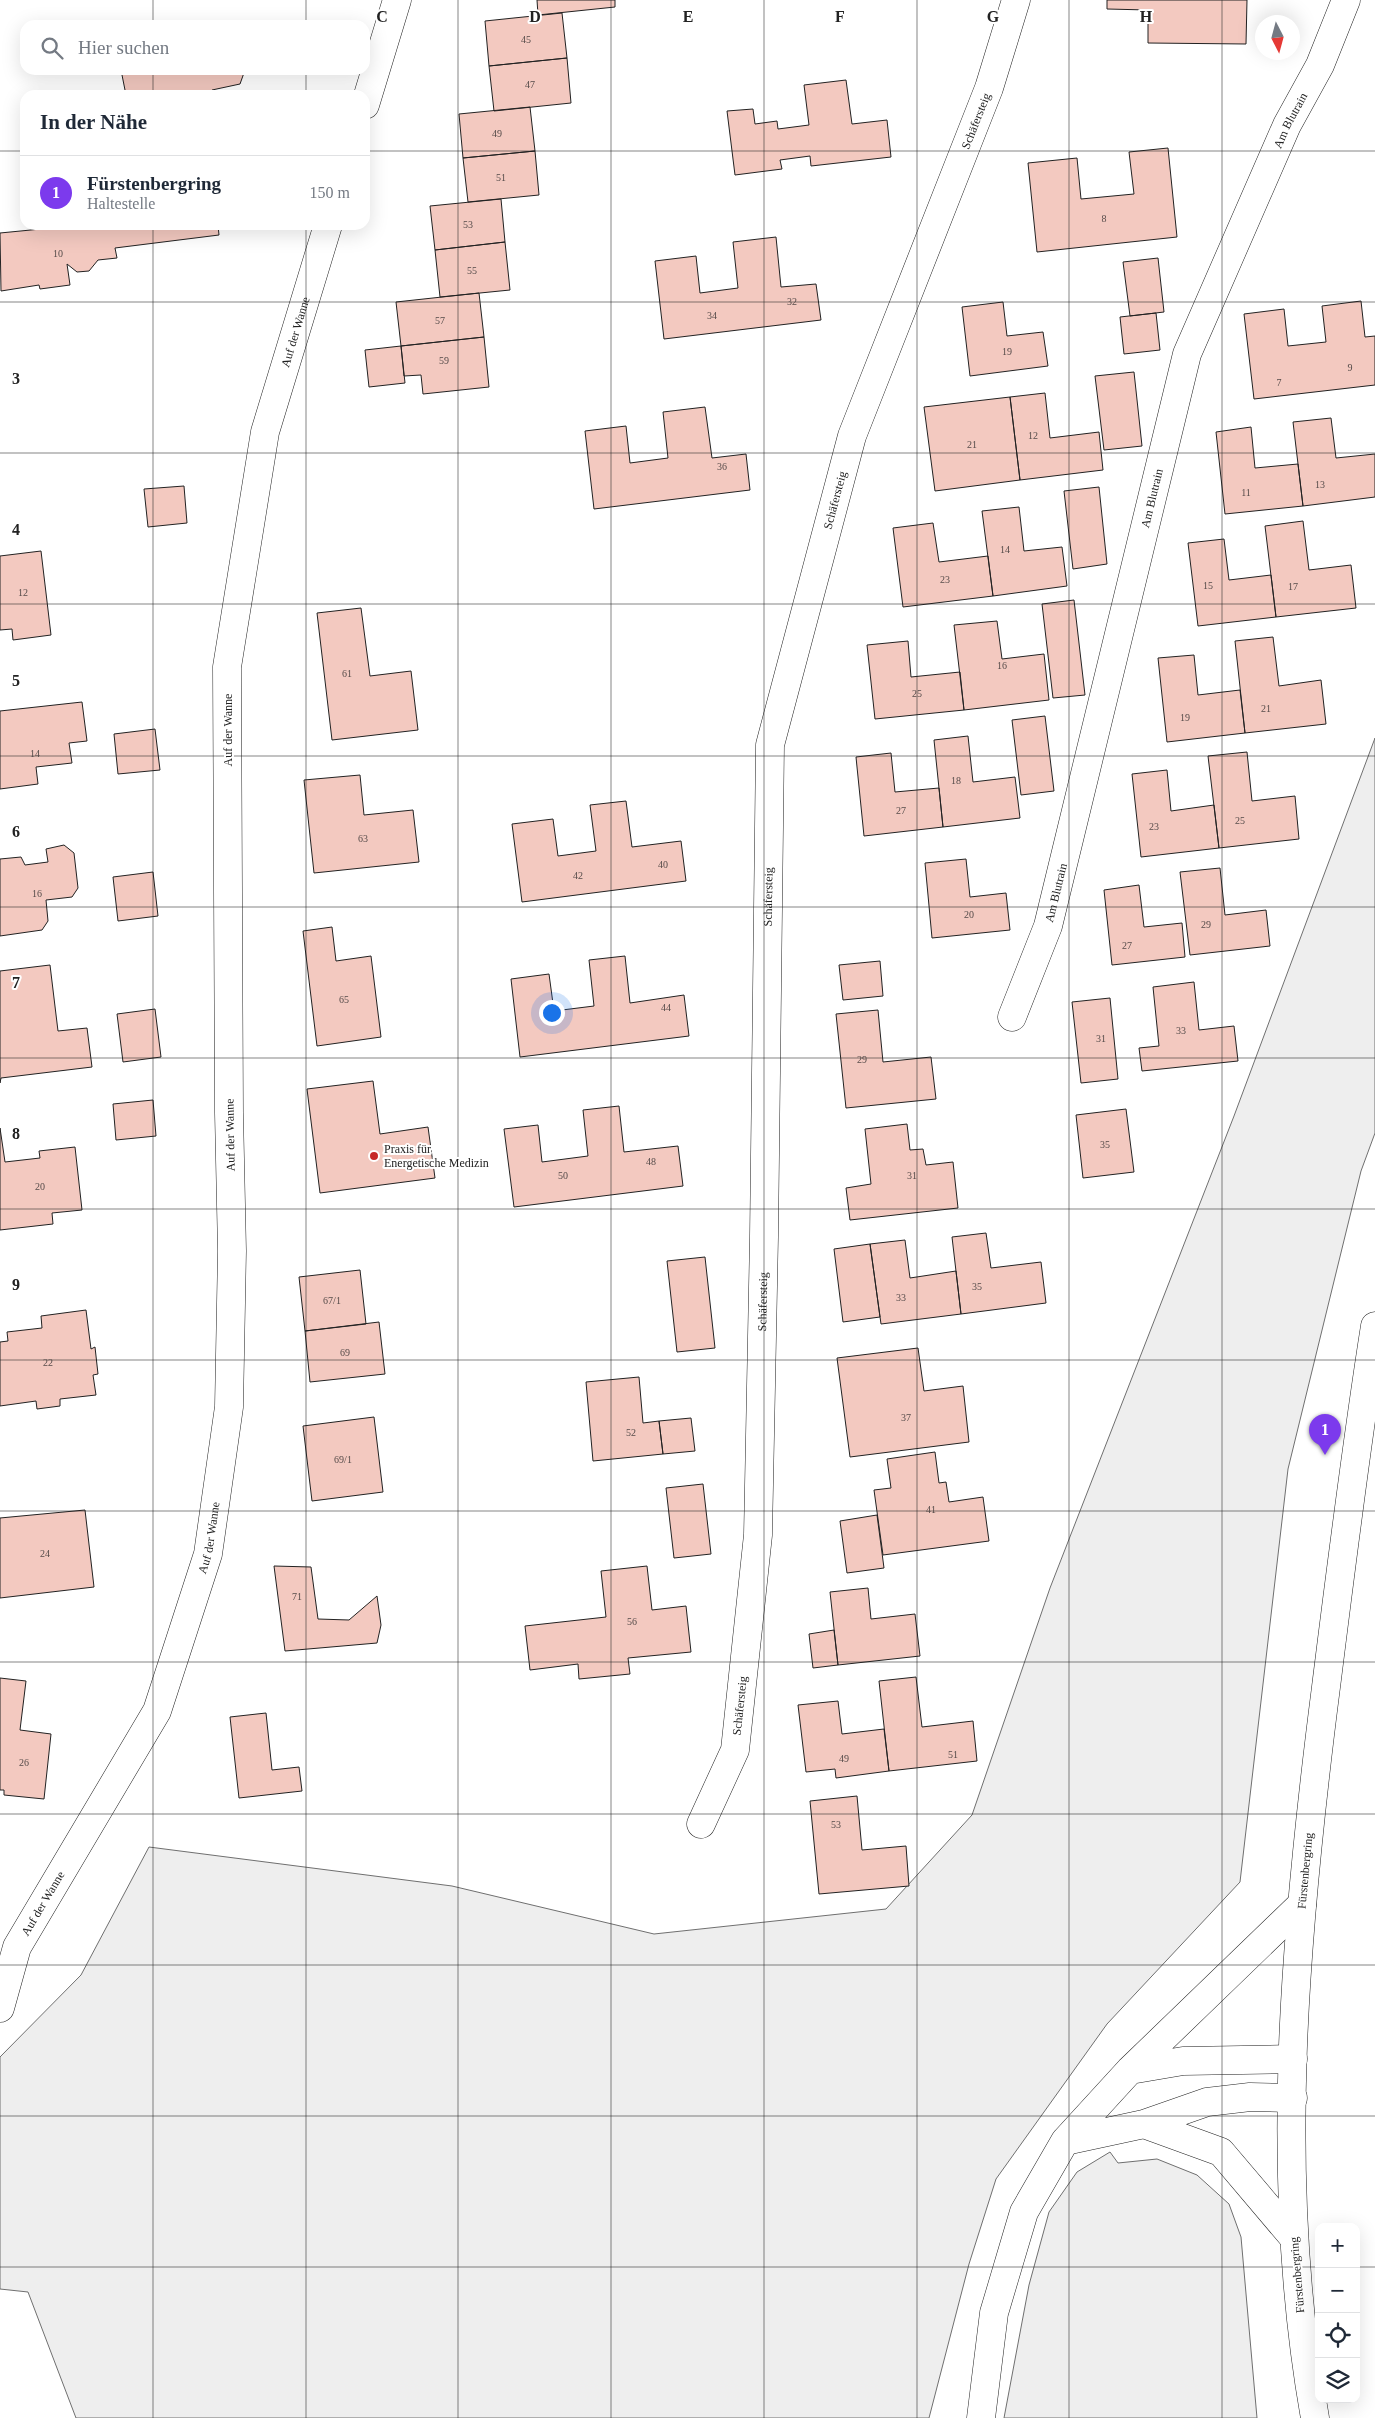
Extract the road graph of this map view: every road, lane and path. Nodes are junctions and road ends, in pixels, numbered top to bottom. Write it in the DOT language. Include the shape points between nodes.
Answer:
graph roads {
  1 [pos="397,0"];
  2 [pos="1016,0"];
  3 [pos="1346,0"];
  4 [pos="370,90"];
  5 [pos="326,230"];
  6 [pos="1012,1017"];
  7 [pos="1375,1326"];
  8 [pos="701,1824"];
  9 [pos="1302,1904"];
  10 [pos="0,2008"];
  11 [pos="1294,2059"];
  12 [pos="1130,2070"];
  13 [pos="1293,2098"];
  14 [pos="1144,2124"];
  15 [pos="1065,2141"];
  16 [pos="1293,2237"];
  17 [pos="981,2418"];
  18 [pos="1315,2418"];
  1 -- 4 [label="street"];
  2 -- 8 [label="street, Schäfersteig" via="989,88 852,436 770,745 758,1535 735,1750"];
  3 -- 6 [label="street, Am Blutrain" via="1320,65 1287,125 1187,354 1048,926"];
  5 -- 10 [label="street, Auf der Wanne" via="265,432 227,666 232,1251 229,1407 208,1554 157,1711 17,1947"];
  7 -- 9 [label="street, Fürstenbergring" via="1319,1735"];
  9 -- 11 [label="street, Fürstenbergring"];
  9 -- 12 [label="street"];
  11 -- 12 [label="street" via="1183,2061"];
  11 -- 13 [label="street, Fürstenbergring"];
  12 -- 15 [label="street"];
  13 -- 14 [label="street" via="1250,2097 1207,2102"];
  13 -- 16 [label="street, Fürstenbergring"];
  14 -- 15 [label="street"];
  14 -- 16 [label="street" via="1220,2152"];
  15 -- 17 [label="street" via="1024,2212 994,2313"];
  16 -- 18 [label="street, Fürstenbergring" via="1305,2362"];
}
